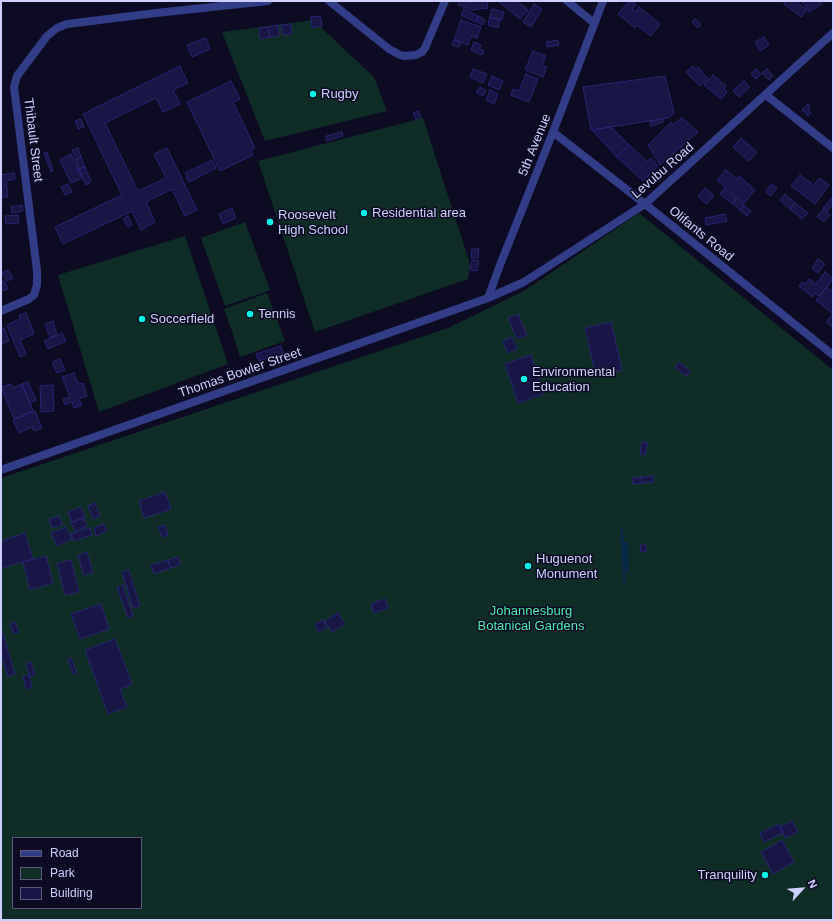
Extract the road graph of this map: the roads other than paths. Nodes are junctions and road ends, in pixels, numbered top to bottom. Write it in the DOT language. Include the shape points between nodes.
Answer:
graph roads {
  1 [pos="268,1"];
  2 [pos="329,1"];
  3 [pos="445,1"];
  4 [pos="566,1"];
  5 [pos="603,1"];
  6 [pos="257,2"];
  7 [pos="594,23"];
  8 [pos="833,33"];
  9 [pos="766,95"];
  10 [pos="553,132"];
  11 [pos="833,148"];
  12 [pos="645,204"];
  13 [pos="488,298"];
  14 [pos="1,311"];
  15 [pos="833,355"];
  16 [pos="1,470"];
  1 -- 6 [label="street, Thibault Street"];
  2 -- 3 [label="street" via="395,53 405,56 422,52 429,42"];
  4 -- 7 [label="street"];
  5 -- 7 [label="street, 5th Avenue"];
  6 -- 14 [label="street, Thibault Street" via="61,26 47,36 17,76 14,87 37,270 36,291 29,299"];
  7 -- 10 [label="street, 5th Avenue"];
  8 -- 9 [label="street, Levubu Road"];
  9 -- 11 [label="street"];
  9 -- 12 [label="street, Levubu Road"];
  10 -- 12 [label="street, Olifants Road"];
  10 -- 13 [label="street, 5th Avenue"];
  12 -- 13 [label="street, Levubu Road" via="534,277"];
  12 -- 15 [label="street, Olifants Road"];
  13 -- 16 [label="street, Thomas Bowler Street"];
}
